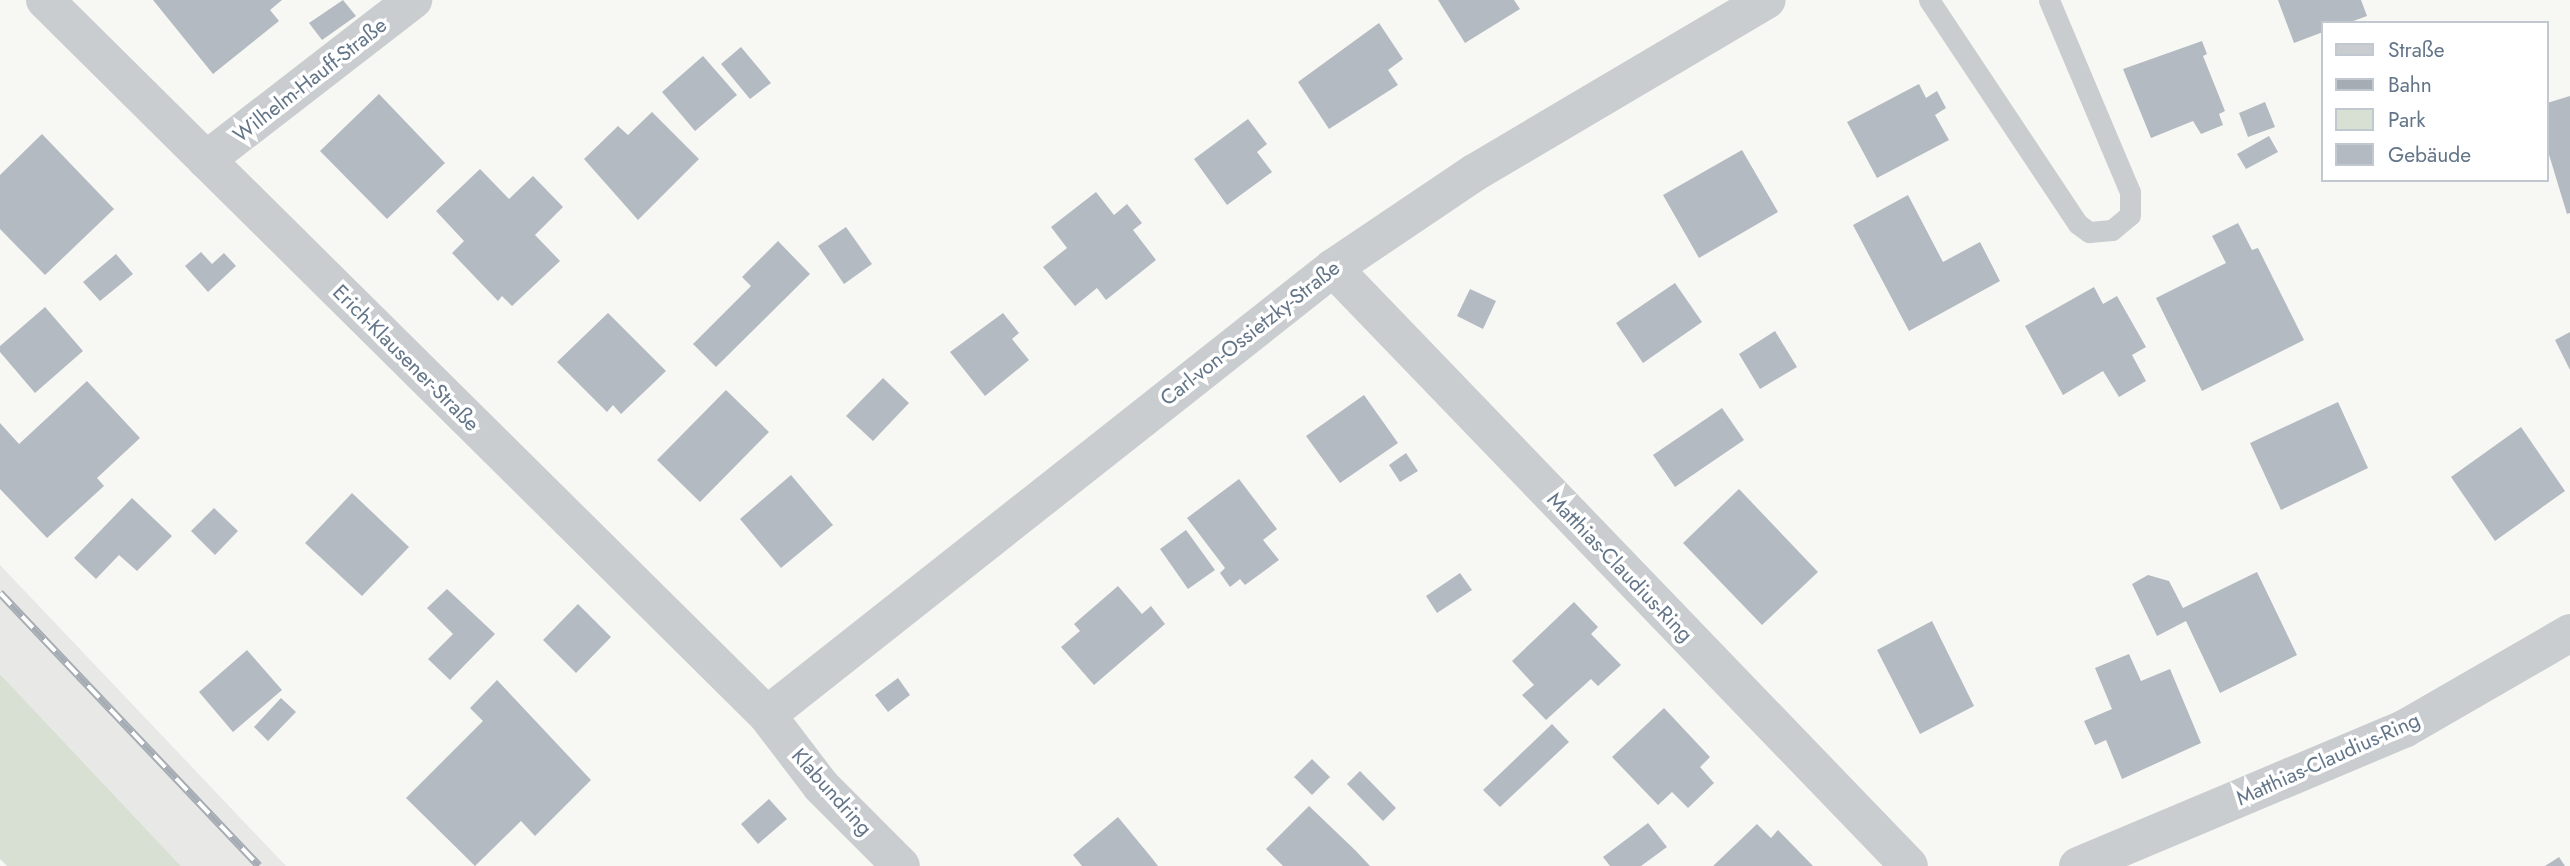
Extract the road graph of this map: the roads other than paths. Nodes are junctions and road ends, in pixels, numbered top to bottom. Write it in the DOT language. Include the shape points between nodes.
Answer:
graph roads {
  1 [pos="45,0"];
  2 [pos="413,0"];
  3 [pos="1767,0"];
  4 [pos="1929,0"];
  5 [pos="2049,0"];
  6 [pos="206,160"];
  7 [pos="1333,268"];
  8 [pos="2570,633"];
  9 [pos="767,715"];
  10 [pos="901,866"];
  11 [pos="1909,866"];
  12 [pos="2078,866"];
  1 -- 6 [label="street, Erich-Klausener-Straße"];
  2 -- 6 [label="street, Wilhelm-Hauff-Straße"];
  3 -- 7 [label="street, Carl-von-Ossietzky-Straße" via="1474,173"];
  4 -- 5 [label="lane" via="2078,224 2089,232 2112,230 2130,215 2130,192"];
  6 -- 9 [label="street, Erich-Klausener-Straße"];
  7 -- 9 [label="street, Carl-von-Ossietzky-Straße"];
  7 -- 11 [label="street, Matthias-Claudius-Ring"];
  8 -- 12 [label="street, Matthias-Claudius-Ring" via="2404,729"];
  9 -- 10 [label="street, Klabundring" via="821,786"];
}
